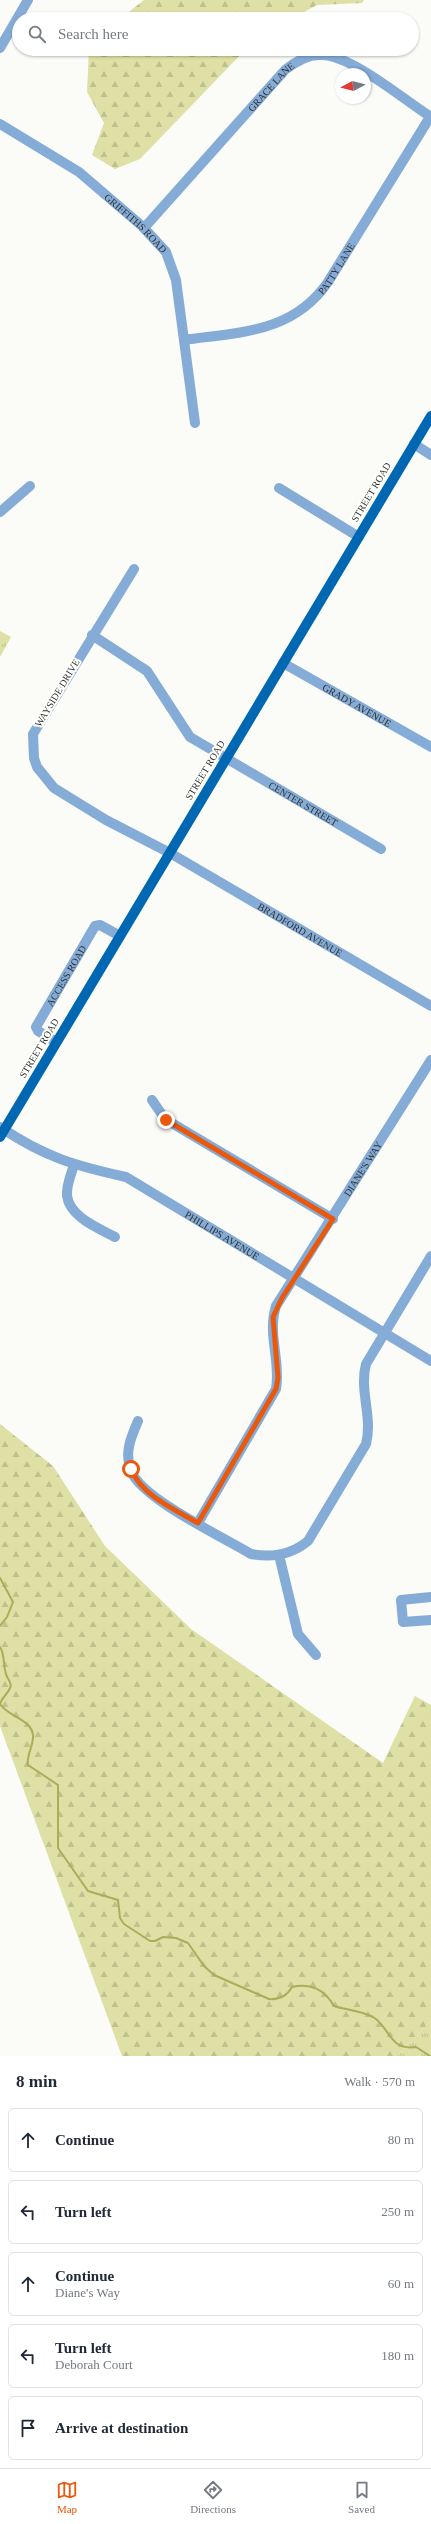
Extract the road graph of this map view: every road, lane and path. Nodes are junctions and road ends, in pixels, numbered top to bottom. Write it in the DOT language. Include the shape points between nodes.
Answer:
graph roads {
  1 [pos="28,0"];
  2 [pos="21,12"];
  3 [pos="12,27"];
  4 [pos="0,48"];
  5 [pos="314,56"];
  6 [pos="326,56"];
  7 [pos="430,117"];
  8 [pos="0,124"];
  9 [pos="144,228"];
  10 [pos="184,340"];
  11 [pos="431,416"];
  12 [pos="195,423"];
  13 [pos="414,444"];
  14 [pos="431,455"];
  15 [pos="30,486"];
  16 [pos="279,488"];
  17 [pos="0,512"];
  18 [pos="359,537"];
  19 [pos="134,569"];
  20 [pos="92,635"];
  21 [pos="283,663"];
  22 [pos="431,747"];
  23 [pos="226,758"];
  24 [pos="381,849"];
  25 [pos="170,853"];
  26 [pos="120,936"];
  27 [pos="431,1006"];
  28 [pos="56,1042"];
  29 [pos="431,1060"];
  30 [pos="152,1100"];
  31 [pos="1,1131"];
  32 [pos="74,1165"];
  33 [pos="333,1219"];
  34 [pos="115,1238"];
  35 [pos="431,1256"];
  36 [pos="296,1279"];
  37 [pos="384,1332"];
  38 [pos="431,1361"];
  39 [pos="138,1421"];
  40 [pos="198,1523"];
  41 [pos="279,1556"];
  42 [pos="431,1598"];
  43 [pos="431,1620"];
  44 [pos="316,1656"];
  1 -- 2 [label="street"];
  3 -- 4 [label="street"];
  5 -- 9 [label="street, GRACE LANE" via="306,57 286,70"];
  6 -- 7 [label="street, GRACE LANE" via="340,59"];
  7 -- 10 [label="street, PATTY LANE" via="328,282 312,302 292,316 270,326"];
  8 -- 9 [label="street, GRIFFITHS ROAD" via="79,172"];
  9 -- 10 [label="street, GRIFFITHS ROAD" via="170,259 176,280"];
  10 -- 12 [label="street, GRIFFITHS ROAD"];
  11 -- 13 [label="main road, STREET ROAD"];
  13 -- 14 [label="street"];
  13 -- 18 [label="main road, STREET ROAD"];
  15 -- 17 [label="street"];
  16 -- 18 [label="street"];
  18 -- 21 [label="main road, STREET ROAD"];
  19 -- 20 [label="street, WAYSIDE DRIVE"];
  20 -- 23 [label="street, CENTER STREET" via="140,665 155,681 185,732"];
  20 -- 25 [label="street, WAYSIDE DRIVE" via="33,734 35,763 42,776 54,788 106,820"];
  21 -- 22 [label="street, GRADY AVENUE"];
  21 -- 23 [label="main road, STREET ROAD"];
  23 -- 24 [label="street, CENTER STREET"];
  23 -- 25 [label="main road, STREET ROAD"];
  25 -- 26 [label="main road, STREET ROAD"];
  25 -- 27 [label="street, BRADFORD AVENUE"];
  26 -- 28 [label="main road, STREET ROAD"];
  26 -- 28 [label="street, ACCESS ROAD" via="100,925 95,926 36,1027 38,1032"];
  28 -- 31 [label="main road, STREET ROAD"];
  29 -- 33 [label="street, DIANE'S WAY"];
  30 -- 33 [label="street" via="166,1120"];
  31 -- 32 [label="street, PHILLIPS AVENUE" via="54,1158"];
  32 -- 34 [label="street" via="67,1195 71,1206 88,1222"];
  32 -- 36 [label="street, PHILLIPS AVENUE" via="126,1177"];
  33 -- 36 [label="street, DIANE'S WAY"];
  35 -- 37 [label="street"];
  36 -- 37 [label="street, PHILLIPS AVENUE"];
  36 -- 40 [label="street, DIANE'S WAY" via="276,1306 273,1317 278,1378 276,1389"];
  37 -- 38 [label="street, PHILLIPS AVENUE"];
  37 -- 41 [label="street" via="371,1352 363,1374 369,1424 366,1444 308,1541 299,1548"];
  39 -- 40 [label="street" via="128,1450 134,1477 139,1485"];
  40 -- 41 [label="street" via="251,1554"];
  41 -- 44 [label="street" via="298,1634"];
  42 -- 43 [label="street" via="401,1600 402,1622"];
}
